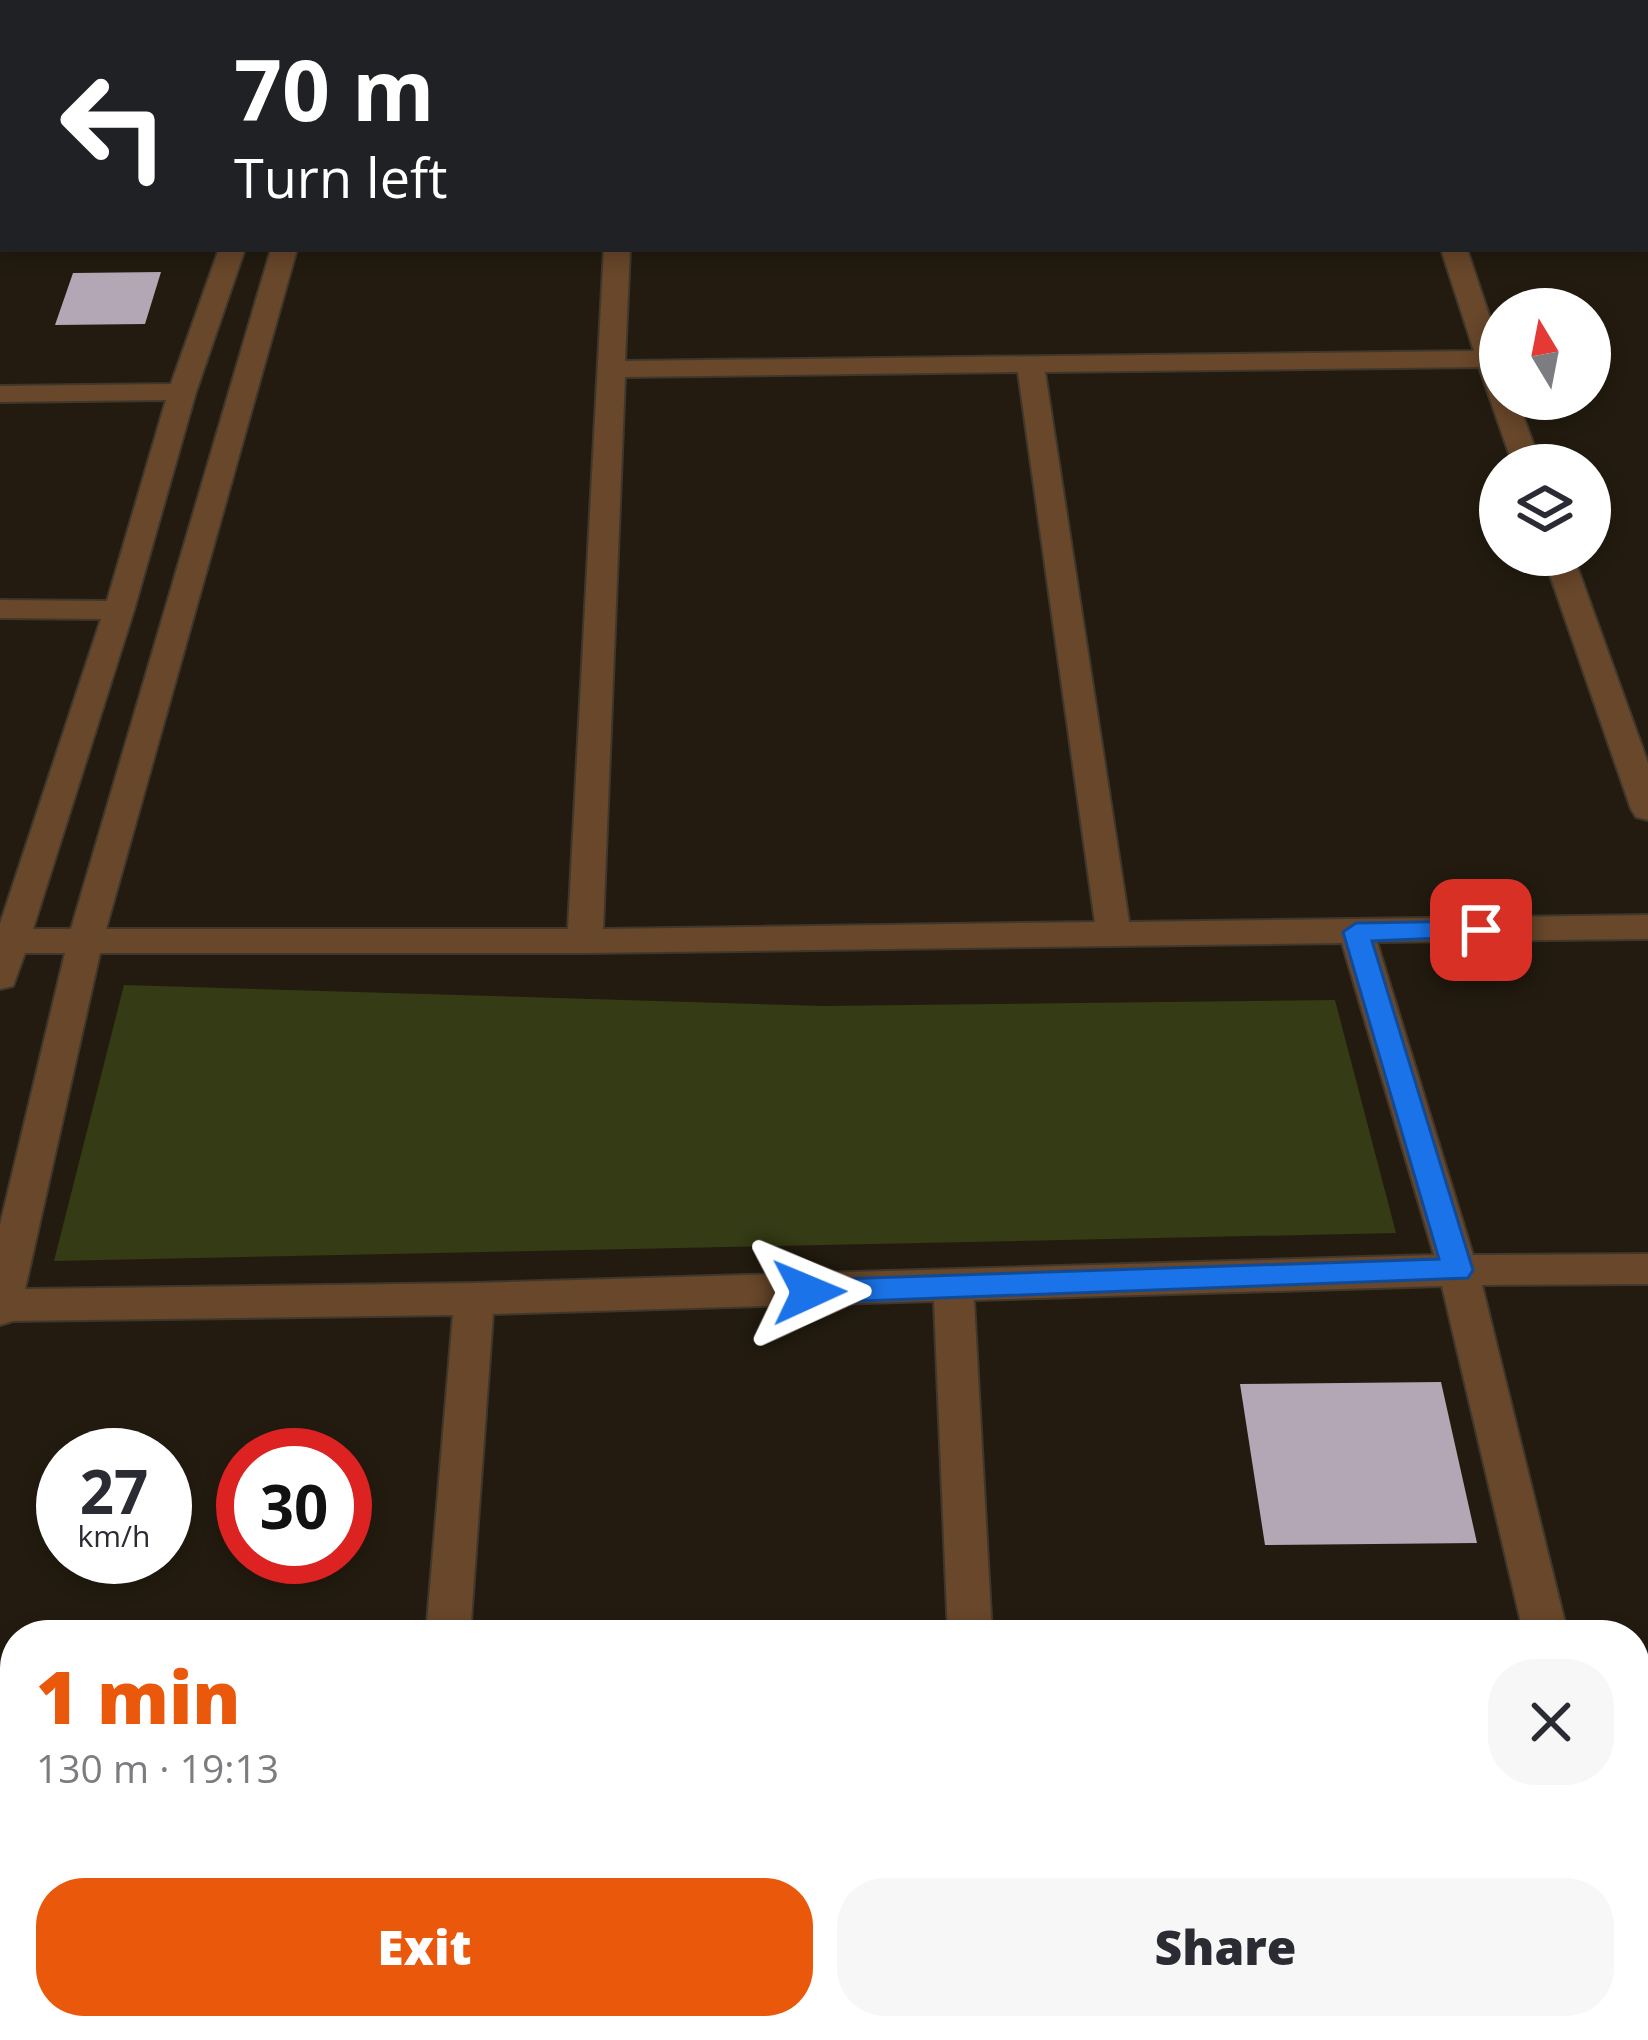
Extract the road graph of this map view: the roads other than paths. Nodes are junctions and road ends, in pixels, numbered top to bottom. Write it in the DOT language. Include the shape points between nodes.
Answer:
graph roads {
  1 [pos="231,252"];
  2 [pos="283,252"];
  3 [pos="617,252"];
  4 [pos="1455,252"];
  5 [pos="1479,325"];
  6 [pos="1479,359"];
  7 [pos="1031,367"];
  8 [pos="612,369"];
  9 [pos="182,392"];
  10 [pos="0,394"];
  11 [pos="1565,576"];
  12 [pos="0,609"];
  13 [pos="119,610"];
  14 [pos="1648,809"];
  15 [pos="1648,927"];
  16 [pos="1356,932"];
  17 [pos="1114,935"];
  18 [pos="86,938"];
  19 [pos="10,941"];
  20 [pos="586,941"];
  21 [pos="0,977"];
  22 [pos="1648,1269"];
  23 [pos="1458,1270"];
  24 [pos="953,1288"];
  25 [pos="474,1299"];
  26 [pos="0,1306"];
  27 [pos="449,1620"];
  28 [pos="969,1620"];
  29 [pos="1542,1620"];
  1 -- 9 [label="street"];
  2 -- 18 [label="street"];
  3 -- 8 [label="street"];
  4 -- 5 [label="street"];
  6 -- 7 [label="street"];
  7 -- 8 [label="street"];
  7 -- 17 [label="street"];
  8 -- 20 [label="street"];
  9 -- 10 [label="street"];
  9 -- 13 [label="street"];
  11 -- 14 [label="street"];
  12 -- 13 [label="street"];
  13 -- 19 [label="street"];
  15 -- 16 [label="street"];
  16 -- 17 [label="street"];
  16 -- 23 [label="street"];
  17 -- 20 [label="street"];
  18 -- 19 [label="street"];
  18 -- 20 [label="street"];
  18 -- 26 [label="street"];
  19 -- 21 [label="street"];
  22 -- 23 [label="street"];
  23 -- 24 [label="street"];
  23 -- 29 [label="street"];
  24 -- 25 [label="street"];
  24 -- 28 [label="street"];
  25 -- 26 [label="street"];
  25 -- 27 [label="street"];
}
